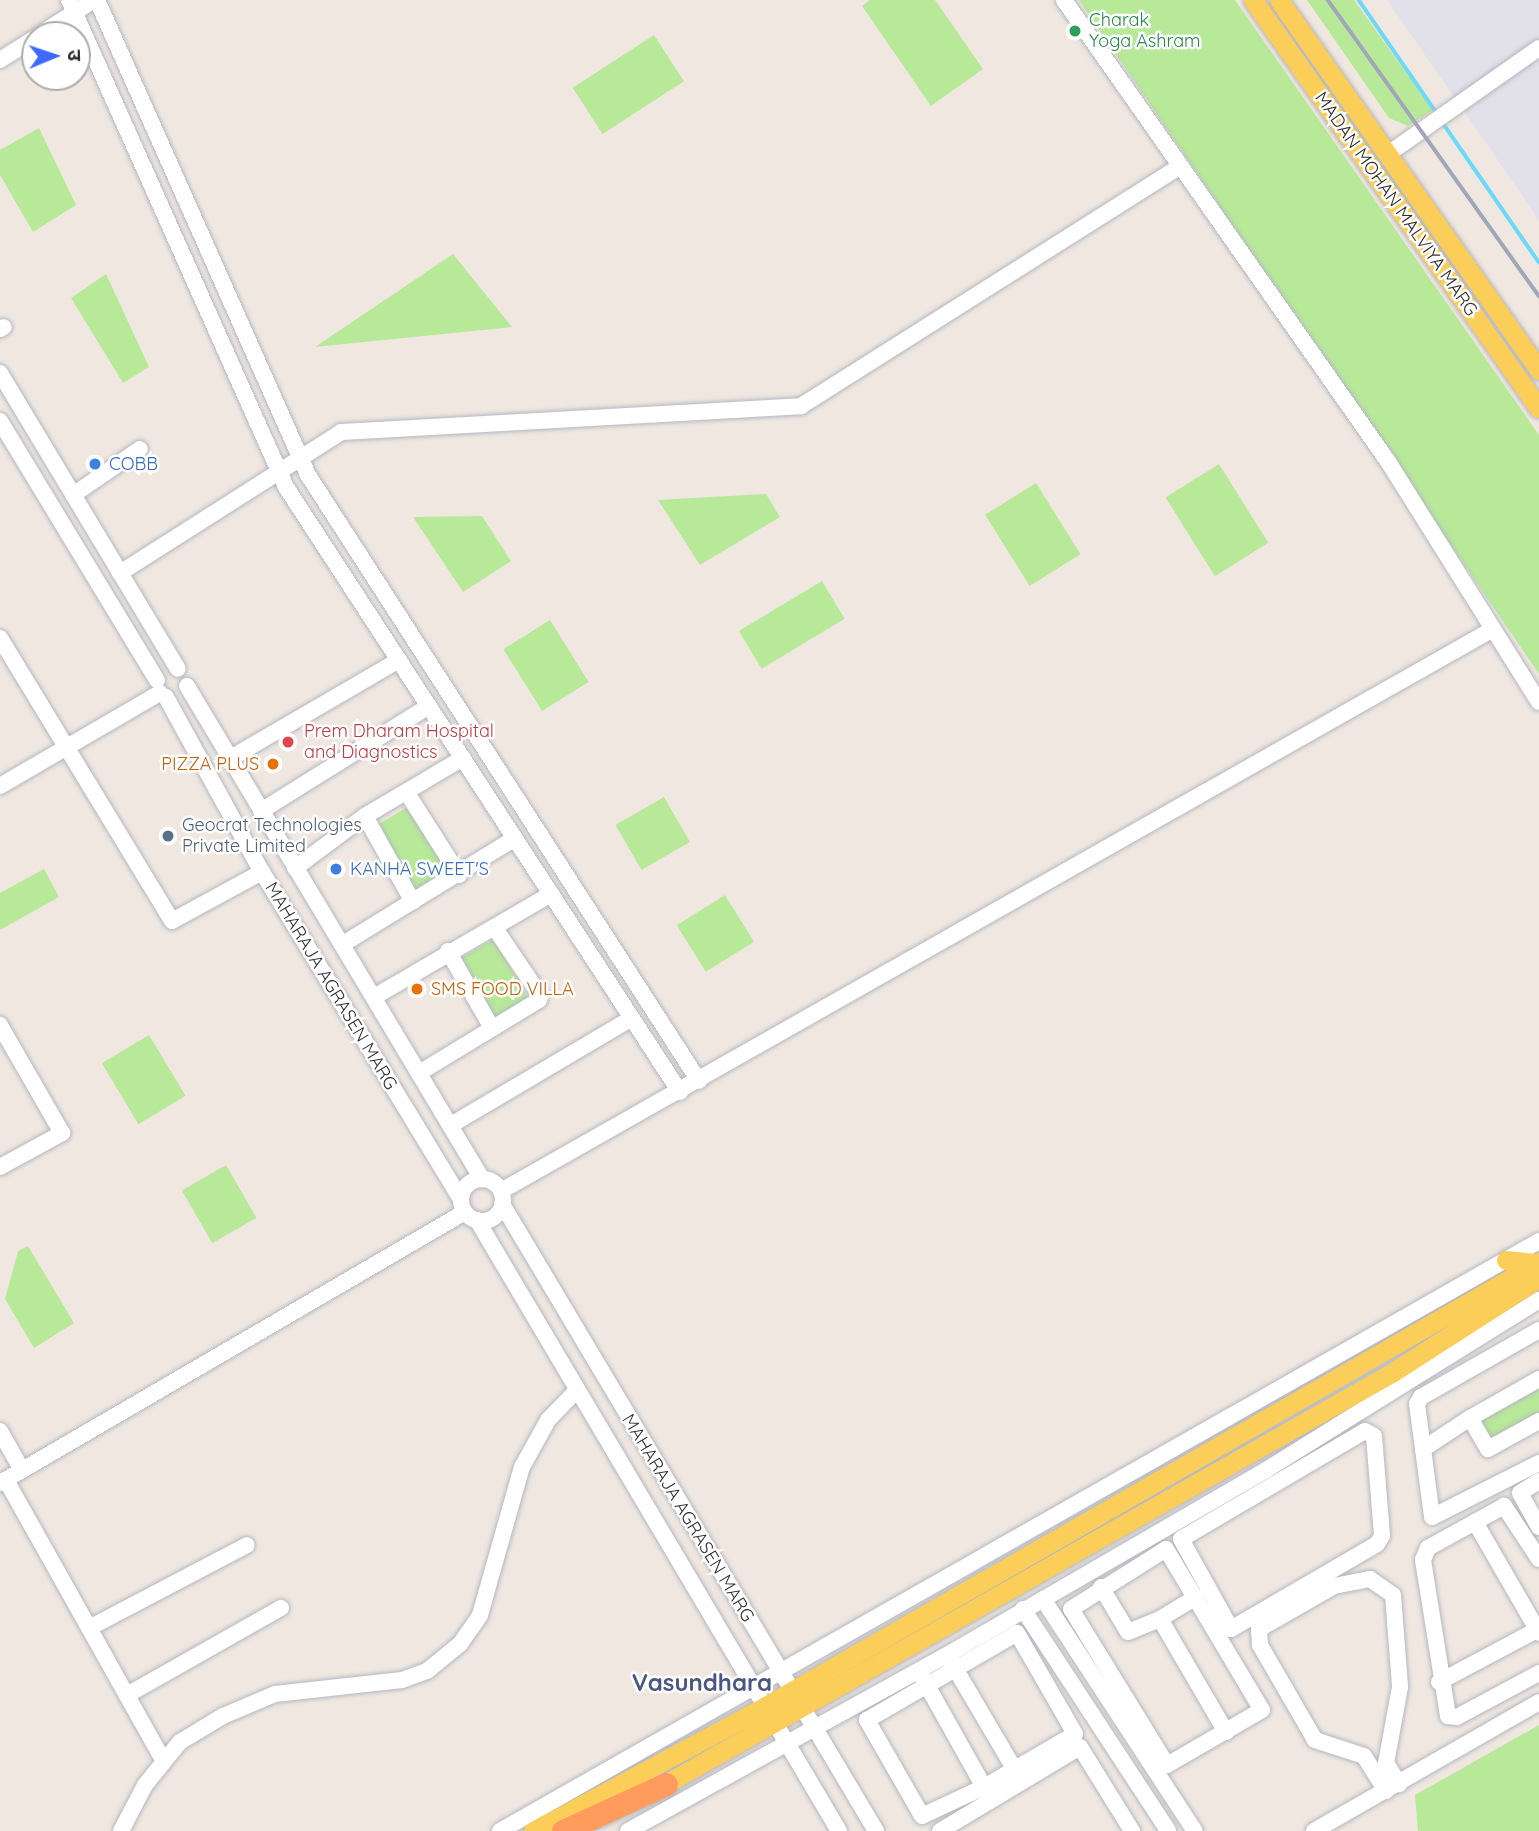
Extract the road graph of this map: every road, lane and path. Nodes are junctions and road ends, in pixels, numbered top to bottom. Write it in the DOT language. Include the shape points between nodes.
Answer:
graph roads {
  1 [pos="96,0"];
  2 [pos="1064,0"];
  3 [pos="1252,0"];
  4 [pos="1279,0"];
  5 [pos="72,6"];
  6 [pos="54,21"];
  7 [pos="21,46"];
  8 [pos="1539,48"];
  9 [pos="0,60"];
  10 [pos="1388,154"];
  11 [pos="1180,166"];
  12 [pos="194,218"];
  13 [pos="171,228"];
  14 [pos="1539,370"];
  15 [pos="0,373"];
  16 [pos="1539,408"];
  17 [pos="0,421"];
  18 [pos="140,449"];
  19 [pos="300,456"];
  20 [pos="280,471"];
  21 [pos="73,495"];
  22 [pos="120,573"];
  23 [pos="1493,629"];
  24 [pos="0,638"];
  25 [pos="399,660"];
  26 [pos="178,669"];
  27 [pos="187,685"];
  28 [pos="161,690"];
  29 [pos="1539,702"];
  30 [pos="429,706"];
  31 [pos="65,748"];
  32 [pos="229,758"];
  33 [pos="463,758"];
  34 [pos="0,786"];
  35 [pos="407,793"];
  36 [pos="261,811"];
  37 [pos="365,816"];
  38 [pos="515,838"];
  39 [pos="295,868"];
  40 [pos="262,872"];
  41 [pos="459,875"];
  42 [pos="551,894"];
  43 [pos="413,902"];
  44 [pos="494,927"];
  45 [pos="343,944"];
  46 [pos="448,951"];
  47 [pos="374,997"];
  48 [pos="632,1018"];
  49 [pos="0,1025"];
  50 [pos="492,1028"];
  51 [pos="419,1073"];
  52 [pos="699,1081"];
  53 [pos="680,1092"];
  54 [pos="450,1125"];
  55 [pos="0,1167"];
  56 [pos="482,1179"];
  57 [pos="501,1198"];
  58 [pos="467,1210"];
  59 [pos="1539,1241"];
  60 [pos="1506,1260"];
  61 [pos="1538,1268"];
  62 [pos="1539,1300"];
  63 [pos="1539,1330"];
  64 [pos="1539,1379"];
  65 [pos="575,1392"];
  66 [pos="1470,1418"];
  67 [pos="1539,1421"];
  68 [pos="0,1432"];
  69 [pos="1423,1449"];
  70 [pos="1539,1463"];
  71 [pos="22,1470"];
  72 [pos="1271,1476"];
  73 [pos="3,1481"];
  74 [pos="1539,1481"];
  75 [pos="1475,1522"];
  76 [pos="1539,1527"];
  77 [pos="1150,1536"];
  78 [pos="247,1545"];
  79 [pos="1160,1552"];
  80 [pos="1539,1559"];
  81 [pos="1101,1587"];
  82 [pos="1196,1597"];
  83 [pos="1043,1599"];
  84 [pos="281,1608"];
  85 [pos="1023,1609"];
  86 [pos="1160,1619"];
  87 [pos="89,1628"];
  88 [pos="1538,1632"];
  89 [pos="951,1661"];
  90 [pos="1539,1673"];
  91 [pos="781,1674"];
  92 [pos="922,1677"];
  93 [pos="1439,1682"];
  94 [pos="754,1689"];
  95 [pos="127,1695"];
  96 [pos="796,1699"];
  97 [pos="1539,1702"];
  98 [pos="769,1714"];
  99 [pos="815,1730"];
  100 [pos="1226,1732"];
  101 [pos="786,1742"];
  102 [pos="164,1761"];
  103 [pos="1015,1770"];
  104 [pos="666,1784"];
  105 [pos="984,1787"];
  106 [pos="1392,1788"];
  107 [pos="586,1824"];
  108 [pos="121,1831"];
  109 [pos="500,1831"];
  110 [pos="533,1831"];
  111 [pos="563,1831"];
  112 [pos="628,1831"];
  113 [pos="839,1831"];
  114 [pos="876,1831"];
  115 [pos="940,1831"];
  116 [pos="1132,1831"];
  117 [pos="1168,1831"];
  118 [pos="1195,1831"];
  119 [pos="1314,1831"];
  1 -- 5 [label="street"];
  1 -- 12 [label="street"];
  2 -- 11 [label="street"];
  3 -- 16 [label="main road, MADAN MOHAN MALVIYA MARG"];
  4 -- 10 [label="main road, MADAN MOHAN MALVIYA MARG"];
  5 -- 6 [label="street"];
  5 -- 13 [label="street"];
  7 -- 9 [label="street"];
  8 -- 10 [label="street"];
  10 -- 14 [label="main road, MADAN MOHAN MALVIYA MARG"];
  11 -- 19 [label="street" via="801,405 553,423 358,429 326,438"];
  11 -- 23 [label="street" via="1389,463"];
  12 -- 13 [label="street"];
  12 -- 19 [label="street"];
  13 -- 20 [label="street"];
  15 -- 21 [label="street, MAHARAJA AGRASEN MARG"];
  17 -- 28 [label="street, MAHARAJA AGRASEN MARG"];
  18 -- 21 [label="street"];
  19 -- 20 [label="street"];
  19 -- 52 [label="street"];
  20 -- 22 [label="street"];
  20 -- 25 [label="street"];
  21 -- 22 [label="street, MAHARAJA AGRASEN MARG"];
  22 -- 26 [label="street, MAHARAJA AGRASEN MARG"];
  23 -- 29 [label="street"];
  23 -- 52 [label="street"];
  24 -- 31 [label="street"];
  25 -- 30 [label="street"];
  25 -- 32 [label="street"];
  26 -- 27 [label="street, MAHARAJA AGRASEN MARG"];
  26 -- 28 [label="street" via="165,669"];
  27 -- 28 [label="street" via="181,695"];
  27 -- 32 [label="street, MAHARAJA AGRASEN MARG"];
  28 -- 31 [label="street"];
  28 -- 40 [label="street, MAHARAJA AGRASEN MARG"];
  30 -- 33 [label="street"];
  30 -- 36 [label="street"];
  31 -- 34 [label="street"];
  31 -- 40 [label="street" via="172,922"];
  32 -- 36 [label="street, MAHARAJA AGRASEN MARG"];
  33 -- 35 [label="street"];
  33 -- 38 [label="street"];
  35 -- 37 [label="street"];
  35 -- 41 [label="street"];
  36 -- 39 [label="street, MAHARAJA AGRASEN MARG"];
  37 -- 39 [label="street"];
  37 -- 43 [label="street"];
  38 -- 41 [label="street"];
  38 -- 42 [label="street"];
  39 -- 45 [label="street, MAHARAJA AGRASEN MARG"];
  40 -- 58 [label="street, MAHARAJA AGRASEN MARG"];
  41 -- 43 [label="street"];
  42 -- 44 [label="street"];
  42 -- 48 [label="street"];
  43 -- 45 [label="street"];
  44 -- 46 [label="street"];
  44 -- 50 [label="street" via="540,998"];
  45 -- 47 [label="street, MAHARAJA AGRASEN MARG"];
  46 -- 47 [label="street"];
  46 -- 50 [label="street"];
  47 -- 51 [label="street, MAHARAJA AGRASEN MARG"];
  48 -- 53 [label="street"];
  48 -- 54 [label="street"];
  49 -- 55 [label="street" via="62,1133"];
  50 -- 51 [label="street"];
  51 -- 54 [label="street, MAHARAJA AGRASEN MARG"];
  52 -- 53 [label="street"];
  53 -- 57 [label="street"];
  54 -- 56 [label="street, MAHARAJA AGRASEN MARG"];
  56 -- 57 [label="street"];
  56 -- 58 [label="street" via="466,1186"];
  57 -- 58 [label="street" via="490,1219"];
  57 -- 91 [label="street, MAHARAJA AGRASEN MARG"];
  58 -- 65 [label="street, MAHARAJA AGRASEN MARG"];
  58 -- 71 [label="street"];
  59 -- 60 [label="street"];
  60 -- 61 [label="main road"];
  60 -- 91 [label="street"];
  61 -- 96 [label="main road" via="1393,1373"];
  62 -- 72 [label="street"];
  63 -- 69 [label="street" via="1418,1399"];
  64 -- 66 [label="street"];
  65 -- 94 [label="street, MAHARAJA AGRASEN MARG"];
  65 -- 102 [label="street" via="548,1420 522,1467 480,1615 460,1644 426,1671 402,1680 275,1693 180,1742"];
  66 -- 67 [label="street" via="1488,1449"];
  66 -- 69 [label="street"];
  68 -- 71 [label="street"];
  69 -- 70 [label="street" via="1430,1515 1435,1518"];
  71 -- 73 [label="street"];
  72 -- 72 [label="street" via="1370,1431 1382,1536 1377,1544 1231,1629 1181,1539"];
  72 -- 77 [label="street"];
  73 -- 87 [label="street"];
  74 -- 76 [label="street" via="1520,1496"];
  75 -- 80 [label="street" via="1502,1506 1509,1507"];
  75 -- 88 [label="street"];
  75 -- 93 [label="street" via="1425,1552"];
  77 -- 79 [label="street"];
  77 -- 83 [label="street"];
  78 -- 87 [label="street"];
  79 -- 81 [label="street"];
  79 -- 82 [label="street" via="1168,1551"];
  81 -- 86 [label="street" via="1128,1632"];
  81 -- 100 [label="street" via="1073,1604 1071,1612 1161,1762 1173,1764"];
  82 -- 86 [label="street"];
  82 -- 100 [label="street" via="1262,1708"];
  83 -- 85 [label="street"];
  83 -- 118 [label="street"];
  84 -- 95 [label="street"];
  85 -- 89 [label="street"];
  85 -- 117 [label="street"];
  86 -- 100 [label="street"];
  87 -- 95 [label="street"];
  88 -- 93 [label="street"];
  89 -- 92 [label="street"];
  89 -- 103 [label="street"];
  89 -- 103 [label="street" via="1017,1633 1075,1734"];
  90 -- 93 [label="street" via="1452,1718 1445,1711"];
  91 -- 94 [label="street"];
  91 -- 96 [label="street, MAHARAJA AGRASEN MARG"];
  92 -- 99 [label="street"];
  92 -- 105 [label="street"];
  92 -- 105 [label="street" via="867,1720 922,1816"];
  94 -- 98 [label="street, MAHARAJA AGRASEN MARG"];
  94 -- 109 [label="street"];
  95 -- 102 [label="street"];
  96 -- 98 [label="main road"];
  96 -- 99 [label="street, MAHARAJA AGRASEN MARG"];
  97 -- 106 [label="street"];
  98 -- 101 [label="street, MAHARAJA AGRASEN MARG"];
  98 -- 104 [label="main road"];
  98 -- 110 [label="main road"];
  99 -- 101 [label="street"];
  99 -- 114 [label="street, MAHARAJA AGRASEN MARG"];
  101 -- 112 [label="street"];
  101 -- 113 [label="street, MAHARAJA AGRASEN MARG"];
  102 -- 108 [label="street" via="145,1785"];
  103 -- 105 [label="street"];
  104 -- 107 [label="highway"];
  106 -- 106 [label="street" via="1387,1763 1400,1687 1393,1595 1370,1579 1334,1586 1259,1629 1259,1645 1315,1740 1363,1756"];
  106 -- 119 [label="street"];
  107 -- 111 [label="highway"];
  115 -- 116 [label="street" via="1080,1747"];
}
